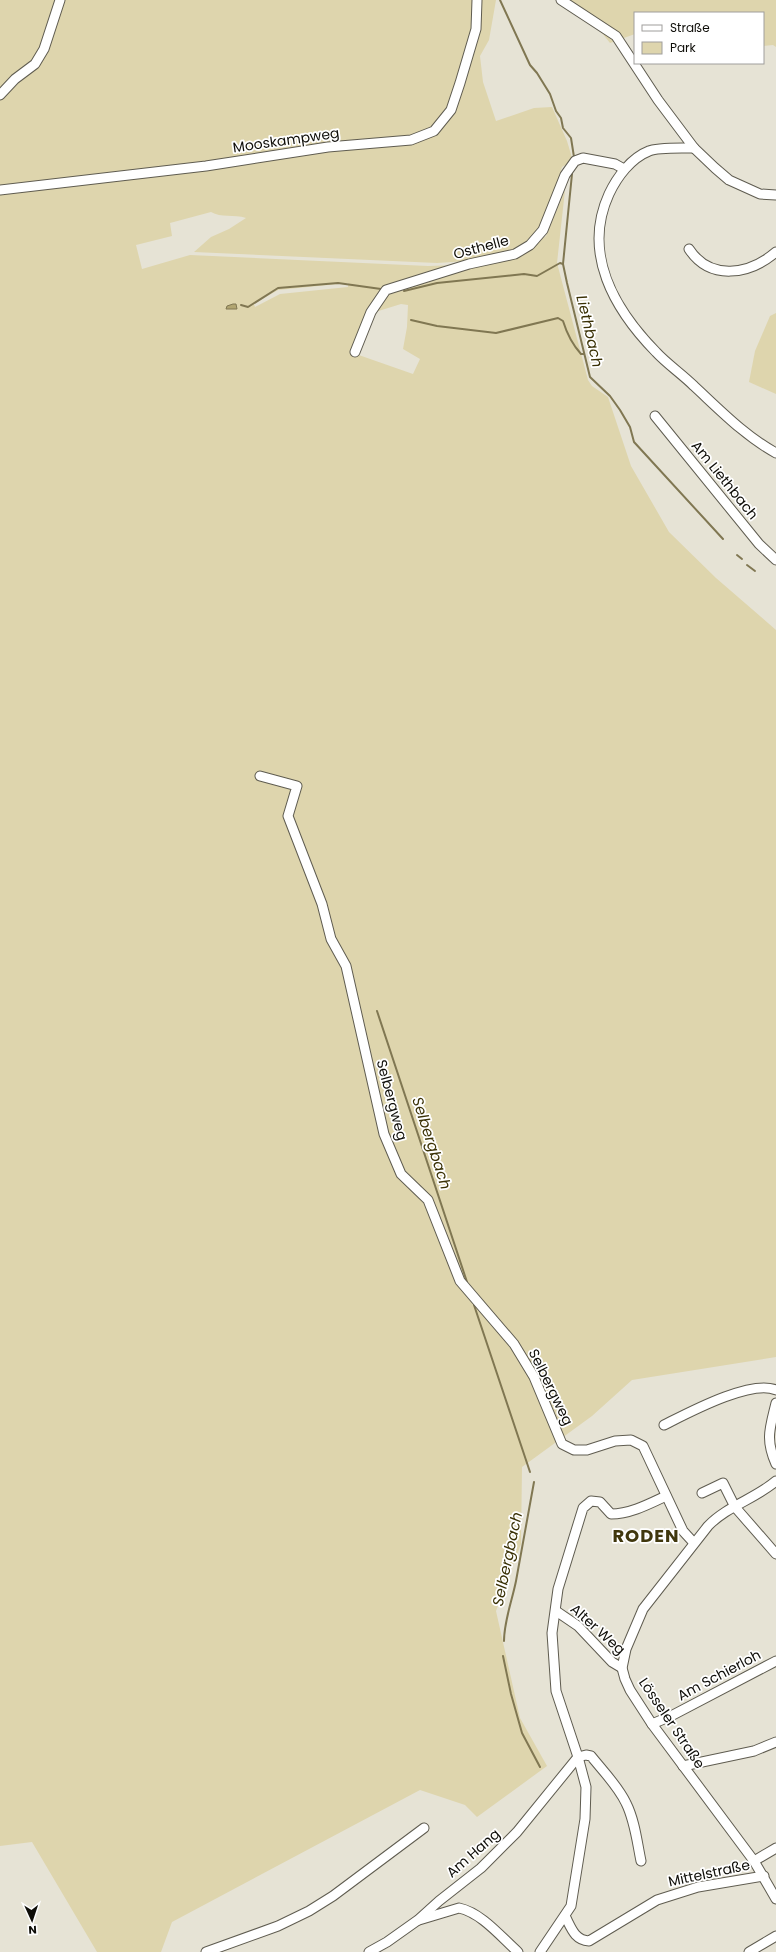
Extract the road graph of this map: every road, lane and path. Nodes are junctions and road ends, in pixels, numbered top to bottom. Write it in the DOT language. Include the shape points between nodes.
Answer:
graph roads {
  1 [pos="60,0"];
  2 [pos="477,0"];
  3 [pos="561,0"];
  4 [pos="634,63"];
  5 [pos="634,64"];
  6 [pos="0,95"];
  7 [pos="694,148"];
  8 [pos="624,168"];
  9 [pos="0,190"];
  10 [pos="776,195"];
  11 [pos="689,249"];
  12 [pos="776,252"];
  13 [pos="355,352"];
  14 [pos="655,416"];
  15 [pos="776,453"];
  16 [pos="776,560"];
  17 [pos="260,776"];
  18 [pos="776,1390"];
  19 [pos="776,1403"];
  20 [pos="664,1425"];
  21 [pos="776,1464"];
  22 [pos="776,1481"];
  23 [pos="702,1493"];
  24 [pos="666,1496"];
  25 [pos="735,1507"];
  26 [pos="694,1543"];
  27 [pos="776,1554"];
  28 [pos="556,1611"];
  29 [pos="776,1661"];
  30 [pos="622,1668"];
  31 [pos="652,1724"];
  32 [pos="776,1742"];
  33 [pos="578,1757"];
  34 [pos="683,1766"];
  35 [pos="424,1828"];
  36 [pos="776,1848"];
  37 [pos="641,1861"];
  38 [pos="754,1861"];
  39 [pos="764,1876"];
  40 [pos="776,1899"];
  41 [pos="565,1916"];
  42 [pos="418,1920"];
  43 [pos="776,1936"];
  44 [pos="206,1952"];
  45 [pos="368,1952"];
  46 [pos="518,1952"];
  47 [pos="540,1952"];
  48 [pos="749,1952"];
  1 -- 6 [label="street" via="44,49 35,64 15,79"];
  2 -- 9 [label="street, Mooskampweg" via="476,29 460,83 451,110 434,131 411,140 328,148 206,166"];
  3 -- 4 [label="street" via="616,36"];
  5 -- 7 [label="street"];
  7 -- 8 [label="street" via="649,150"];
  7 -- 10 [label="street" via="729,180 760,194"];
  8 -- 13 [label="street, Osthelle" via="583,158 575,161 565,175 543,230 530,245 515,254 469,264 386,290 371,312"];
  8 -- 15 [label="street" via="602,210 598,233 602,267 612,293 626,318 656,352 737,425"];
  11 -- 12 [label="street" via="703,264 724,271 759,265"];
  14 -- 16 [label="street, Am Liethbach" via="759,544"];
  17 -- 24 [label="street, Selbergweg" via="297,786 288,816 322,904 331,939 346,966 384,1134 401,1174 428,1200 460,1281 514,1344 534,1376 562,1444 574,1450 588,1450 615,1441 631,1440 643,1446"];
  18 -- 20 [label="street" via="769,1387 746,1390 705,1405"];
  19 -- 21 [label="street" via="768,1435 771,1454"];
  22 -- 25 [label="street, Lösseler Straße"];
  23 -- 25 [label="street" via="723,1484"];
  24 -- 26 [label="street, Selbergweg" via="683,1531"];
  24 -- 28 [label="street" via="646,1506 618,1514 611,1514 600,1502 590,1501 583,1508 558,1589"];
  25 -- 26 [label="street, Lösseler Straße" via="716,1518"];
  25 -- 27 [label="street"];
  26 -- 30 [label="street, Lösseler Straße" via="643,1609 626,1649"];
  28 -- 30 [label="street, Alter Weg" via="578,1626 612,1662"];
  28 -- 33 [label="street" via="552,1633 556,1691"];
  29 -- 31 [label="street, Am Schierloh"];
  30 -- 31 [label="street, Lösseler Straße" via="630,1690"];
  31 -- 34 [label="street, Lösseler Straße"];
  32 -- 34 [label="street" via="754,1751"];
  33 -- 37 [label="street" via="591,1756 626,1803"];
  33 -- 41 [label="street" via="586,1787 585,1819 571,1906"];
  33 -- 42 [label="street, Am Hang" via="501,1850"];
  34 -- 38 [label="street, Lösseler Straße"];
  35 -- 44 [label="street" via="310,1911 278,1926"];
  36 -- 38 [label="street"];
  38 -- 39 [label="street, Lösseler Straße"];
  39 -- 40 [label="street, Lösseler Straße"];
  39 -- 41 [label="street, Mittelstraße" via="698,1887 657,1900 589,1941 583,1941 574,1935"];
  41 -- 47 [label="street"];
  42 -- 45 [label="street, Am Hang"];
  42 -- 46 [label="street" via="459,1908 465,1909 485,1922"];
  43 -- 48 [label="street"];
}
